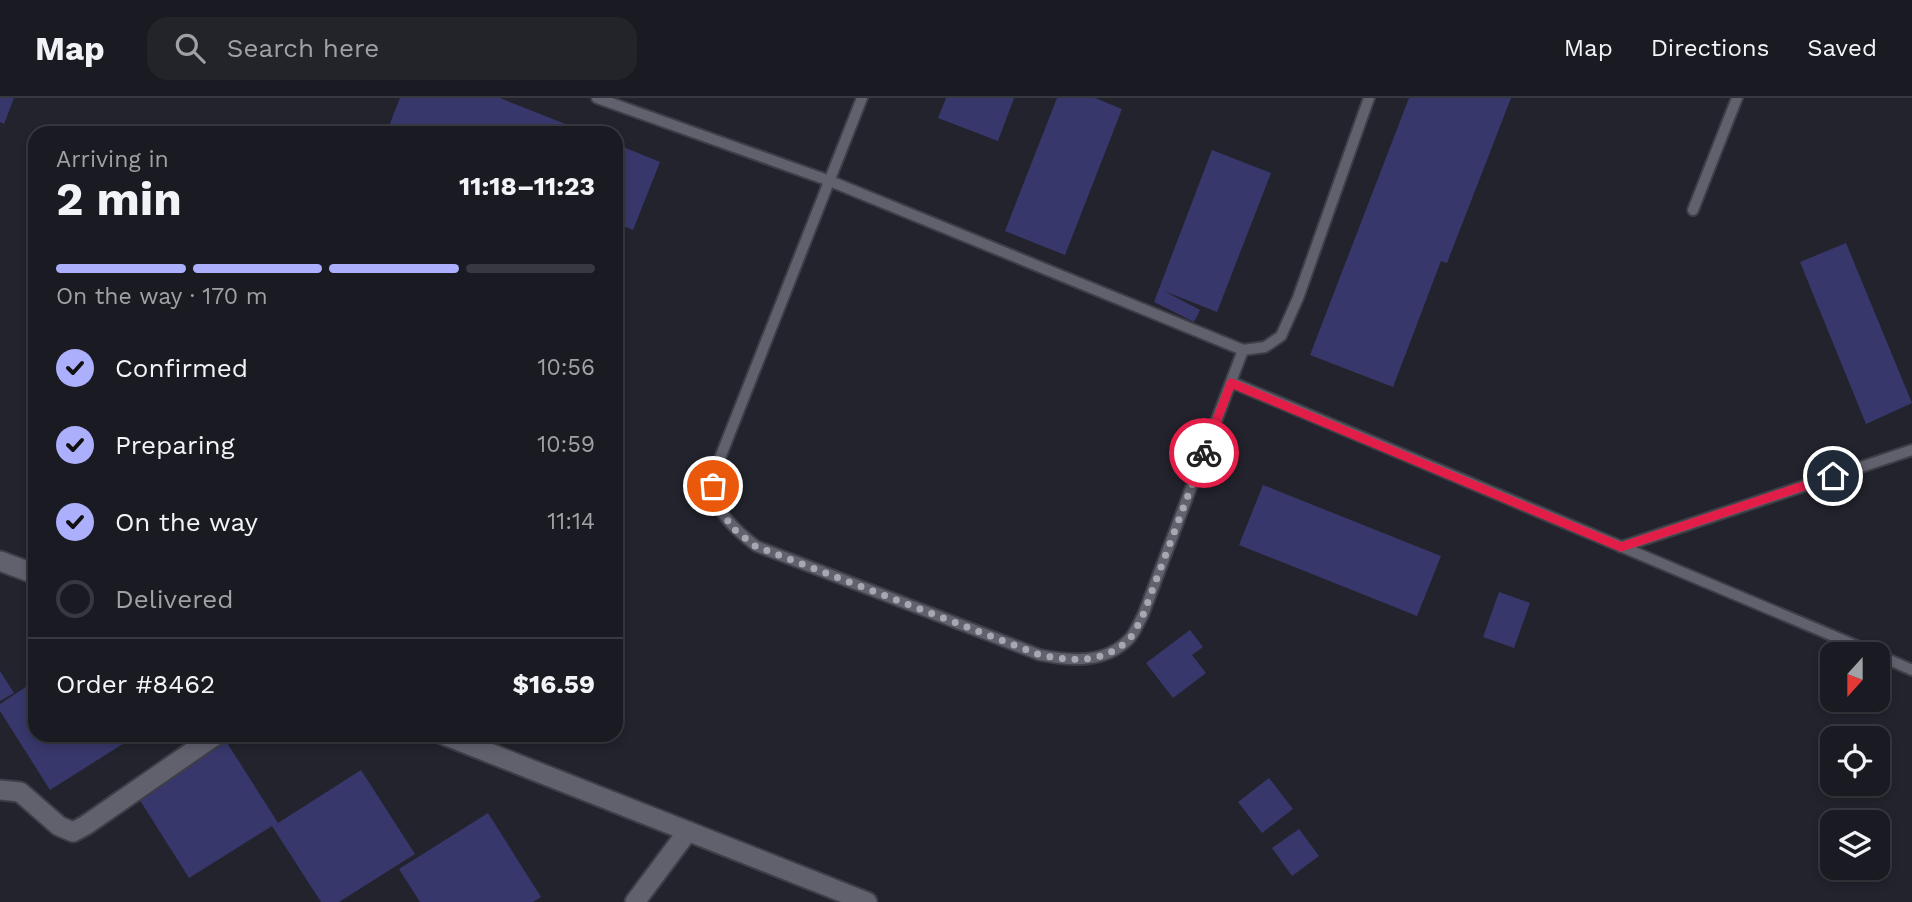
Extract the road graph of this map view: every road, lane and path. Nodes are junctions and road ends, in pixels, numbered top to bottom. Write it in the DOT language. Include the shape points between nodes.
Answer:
graph roads {
  1 [pos="597,98"];
  2 [pos="862,98"];
  3 [pos="1369,98"];
  4 [pos="1737,98"];
  5 [pos="830,181"];
  6 [pos="1693,210"];
  7 [pos="1243,350"];
  8 [pos="1231,383"];
  9 [pos="1912,450"];
  10 [pos="1621,547"];
  11 [pos="0,561"];
  12 [pos="28,571"];
  13 [pos="1846,642"];
  14 [pos="1890,661"];
  15 [pos="1912,670"];
  16 [pos="206,742"];
  17 [pos="462,742"];
  18 [pos="0,790"];
  19 [pos="688,831"];
  20 [pos="635,902"];
  21 [pos="867,902"];
  1 -- 5 [label="lane"];
  2 -- 5 [label="lane"];
  3 -- 7 [label="lane" via="1281,337 1265,347"];
  4 -- 6 [label="lane"];
  5 -- 7 [label="lane"];
  5 -- 8 [label="lane" via="713,486 730,526 755,546 1040,655 1069,661 1108,656 1131,638 1143,615"];
  7 -- 8 [label="lane"];
  8 -- 10 [label="lane"];
  9 -- 10 [label="lane"];
  10 -- 13 [label="lane"];
  11 -- 12 [label="street"];
  14 -- 15 [label="lane"];
  16 -- 18 [label="street" via="73,832 59,826 20,792"];
  17 -- 19 [label="street"];
  19 -- 20 [label="street"];
  19 -- 21 [label="street"];
}
